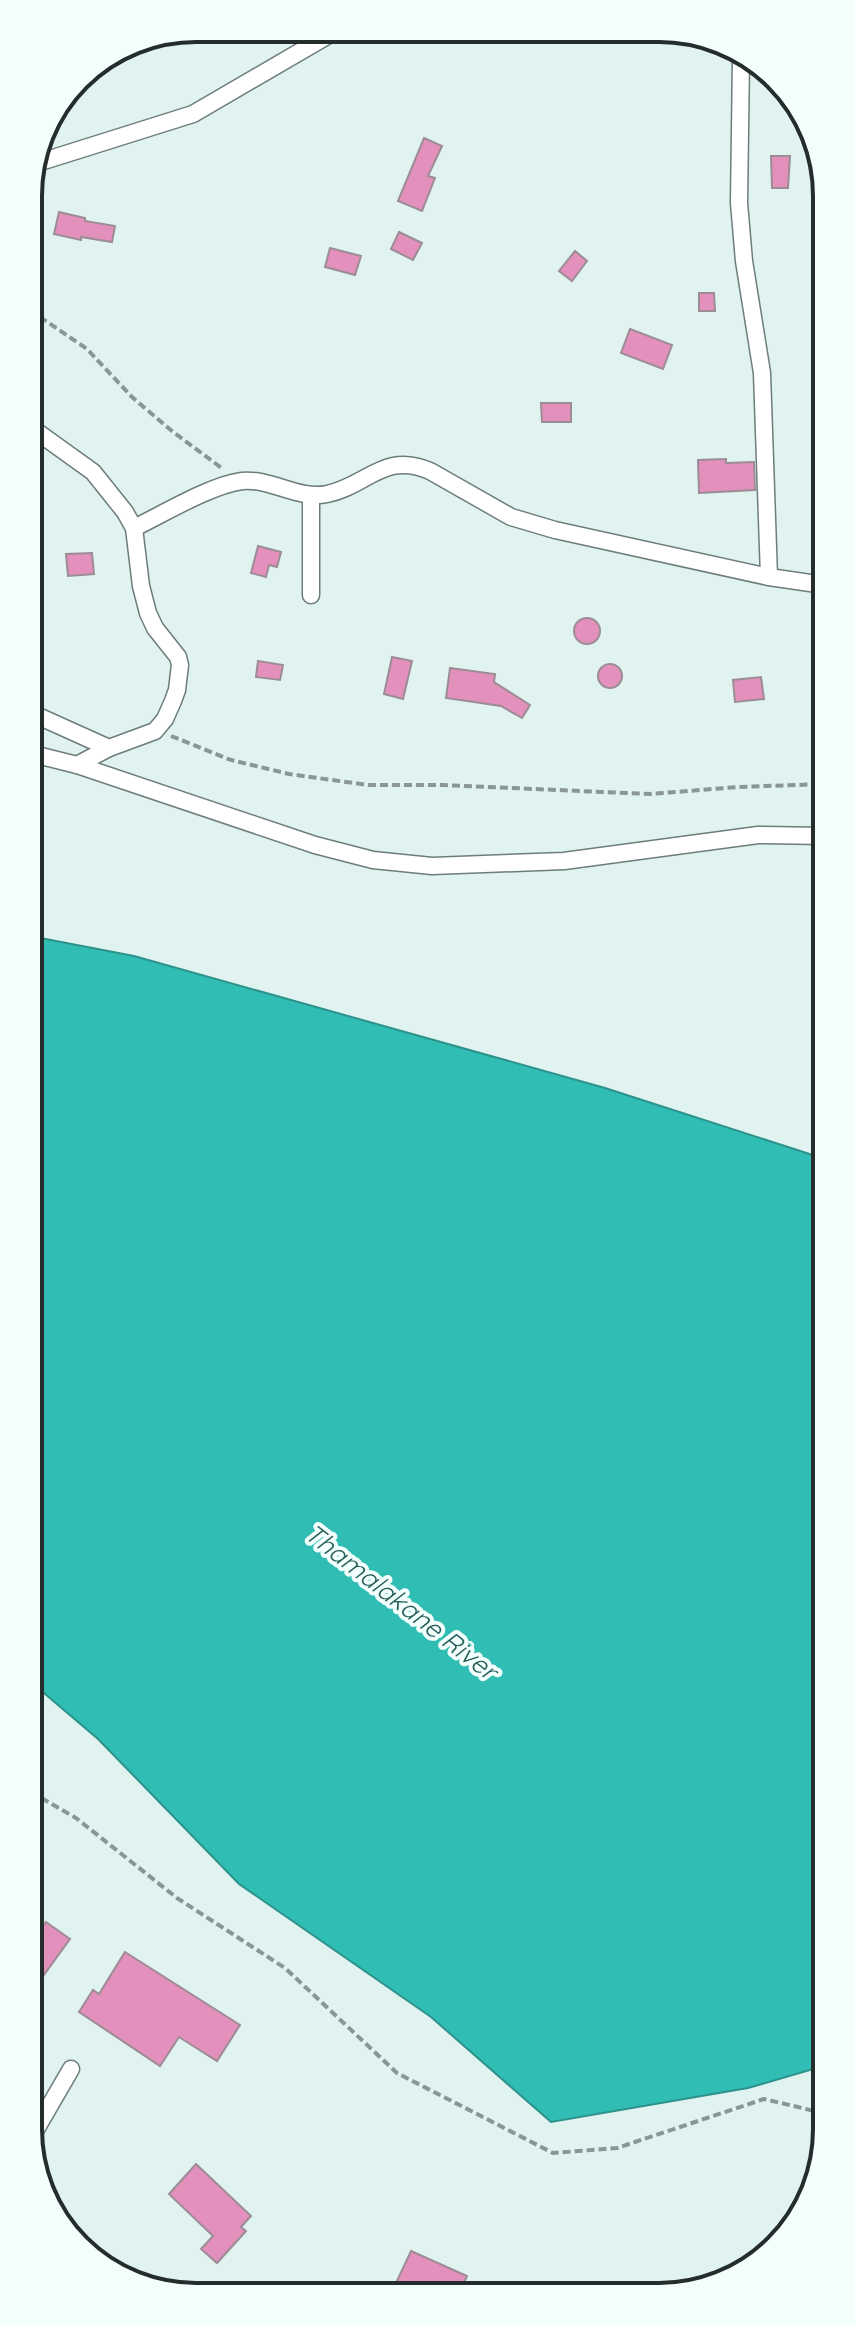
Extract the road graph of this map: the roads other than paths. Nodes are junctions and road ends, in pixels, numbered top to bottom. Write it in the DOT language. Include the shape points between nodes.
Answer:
graph roads {
  1 [pos="317,42"];
  2 [pos="741,66"];
  3 [pos="46,160"];
  4 [pos="42,435"];
  5 [pos="311,495"];
  6 [pos="134,528"];
  7 [pos="769,577"];
  8 [pos="813,583"];
  9 [pos="311,595"];
  10 [pos="42,718"];
  11 [pos="109,748"];
  12 [pos="42,756"];
  13 [pos="77,765"];
  14 [pos="813,836"];
  15 [pos="71,2069"];
  16 [pos="42,2119"];
  1 -- 3 [label="street" via="193,114"];
  2 -- 7 [label="street" via="739,203 762,373"];
  4 -- 6 [label="street" via="93,472"];
  5 -- 6 [label="street" via="242,481 197,496"];
  5 -- 7 [label="street" via="326,495 389,466 418,466 511,517"];
  5 -- 9 [label="street"];
  6 -- 11 [label="street" via="148,613 180,665 177,690 155,731"];
  7 -- 8 [label="street"];
  10 -- 11 [label="street"];
  11 -- 13 [label="street"];
  12 -- 13 [label="street"];
  13 -- 14 [label="street" via="315,845 373,860 432,866 564,861 758,835"];
  15 -- 16 [label="street"];
}
